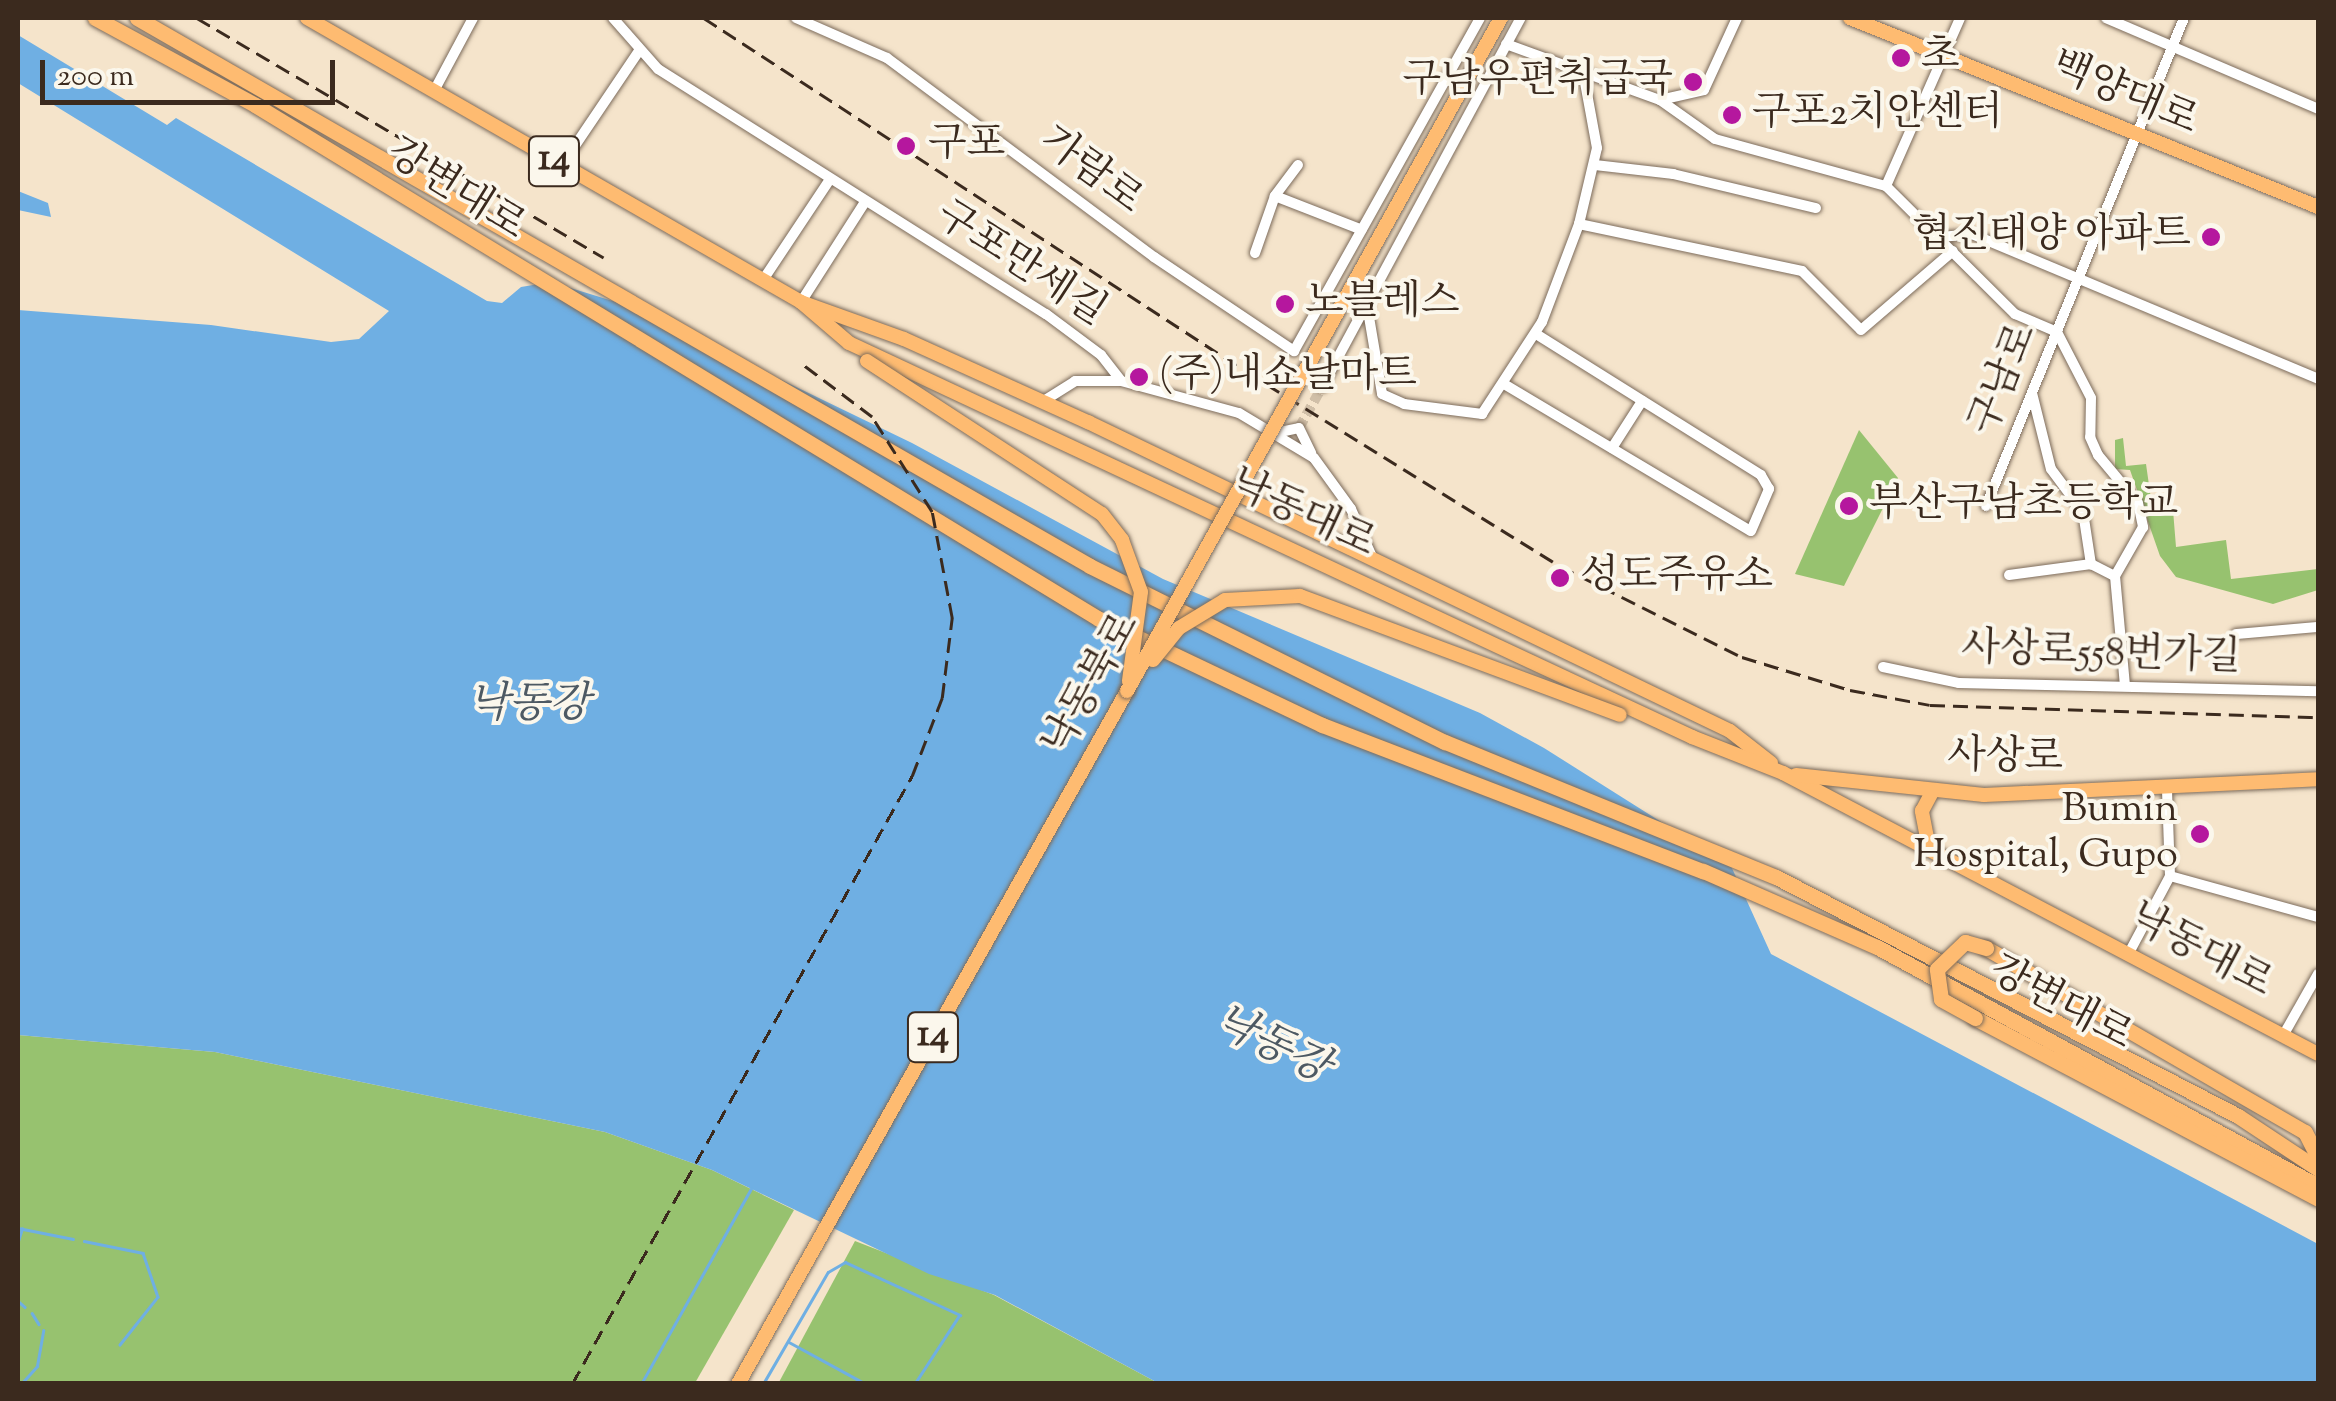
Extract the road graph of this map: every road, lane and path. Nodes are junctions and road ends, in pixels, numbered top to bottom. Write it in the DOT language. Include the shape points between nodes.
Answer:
graph roads {
  1 [pos="95,18"];
  2 [pos="137,18"];
  3 [pos="307,18"];
  4 [pos="473,18"];
  5 [pos="613,18"];
  6 [pos="796,18"];
  7 [pos="1480,18"];
  8 [pos="1502,18"];
  9 [pos="1521,18"];
  10 [pos="1737,18"];
  11 [pos="1850,18"];
  12 [pos="1960,18"];
  13 [pos="2106,18"];
  14 [pos="2184,18"];
  15 [pos="1506,44"];
  16 [pos="2173,46"];
  17 [pos="639,51"];
  18 [pos="1944,55"];
  19 [pos="1584,77"];
  20 [pos="434,91"];
  21 [pos="1660,100"];
  22 [pos="2318,110"];
  23 [pos="2134,140"];
  24 [pos="562,165"];
  25 [pos="1298,165"];
  26 [pos="1595,165"];
  27 [pos="828,182"];
  28 [pos="1886,186"];
  29 [pos="1275,196"];
  30 [pos="865,202"];
  31 [pos="2318,207"];
  32 [pos="1816,208"];
  33 [pos="1579,224"];
  34 [pos="1362,230"];
  35 [pos="1940,238"];
  36 [pos="1953,251"];
  37 [pos="1255,253"];
  38 [pos="2079,276"];
  39 [pos="762,280"];
  40 [pos="802,302"];
  41 [pos="1367,305"];
  42 [pos="2057,332"];
  43 [pos="1536,334"];
  44 [pos="2318,379"];
  45 [pos="1121,382"];
  46 [pos="1504,384"];
  47 [pos="1322,387"];
  48 [pos="2032,393"];
  49 [pos="1642,401"];
  50 [pos="1042,402"];
  51 [pos="1612,448"];
  52 [pos="1986,506"];
  53 [pos="1374,559"];
  54 [pos="2090,564"];
  55 [pos="2008,574"];
  56 [pos="2115,576"];
  57 [pos="2318,627"];
  58 [pos="2236,634"];
  59 [pos="1883,667"];
  60 [pos="2125,686"];
  61 [pos="1127,691"];
  62 [pos="2318,691"];
  63 [pos="1784,773"];
  64 [pos="2318,779"];
  65 [pos="2168,789"];
  66 [pos="1932,792"];
  67 [pos="1929,848"];
  68 [pos="2170,876"];
  69 [pos="2318,918"];
  70 [pos="2130,951"];
  71 [pos="2318,974"];
  72 [pos="2284,1034"];
  73 [pos="2318,1054"];
  74 [pos="2318,1158"];
  75 [pos="2318,1169"];
  76 [pos="2318,1186"];
  77 [pos="2318,1199"];
  78 [pos="738,1384"];
  1 -- 76 [label="highway, 강변대로, bridge" via="255,105 1099,619 1322,725 1763,898 1966,991"];
  2 -- 75 [label="highway, 강변대로, bridge" via="1073,556 1217,632 1445,742 1776,877 2238,1116"];
  3 -- 20 [label="main road, 낙동대로 / 14"];
  4 -- 20 [label="street"];
  5 -- 17 [label="street, 구포만세길"];
  6 -- 34 [label="street, 가람로" via="888,58 1294,351"];
  7 -- 34 [label="street"];
  8 -- 61 [label="main road, 낙동북로, bridge"];
  9 -- 15 [label="street"];
  10 -- 21 [label="street" via="1704,90"];
  11 -- 18 [label="main road, 백양대로"];
  12 -- 18 [label="street"];
  13 -- 16 [label="street"];
  14 -- 16 [label="street, 구남로"];
  15 -- 19 [label="street"];
  15 -- 41 [label="street"];
  16 -- 22 [label="street"];
  16 -- 23 [label="street, 구남로"];
  17 -- 24 [label="street"];
  17 -- 27 [label="street, 구포만세길"];
  18 -- 23 [label="main road, 백양대로"];
  18 -- 28 [label="street"];
  19 -- 21 [label="street"];
  19 -- 26 [label="street"];
  20 -- 24 [label="main road, 낙동대로 / 14"];
  21 -- 28 [label="street" via="1715,139"];
  23 -- 31 [label="main road, 백양대로"];
  23 -- 38 [label="street, 구남로"];
  24 -- 39 [label="main road, 낙동대로 / 14"];
  25 -- 29 [label="street"];
  26 -- 32 [label="street" via="1673,174"];
  26 -- 33 [label="street"];
  27 -- 30 [label="street, 구포만세길"];
  27 -- 39 [label="street"];
  28 -- 35 [label="street"];
  29 -- 34 [label="street"];
  29 -- 37 [label="street"];
  30 -- 40 [label="street"];
  30 -- 45 [label="street, 구포만세길" via="1046,314 1101,355"];
  33 -- 36 [label="street" via="1802,270 1861,330"];
  33 -- 43 [label="street"];
  35 -- 36 [label="street"];
  35 -- 38 [label="street" via="1972,234"];
  36 -- 42 [label="street" via="2015,314"];
  38 -- 42 [label="street, 구남로"];
  38 -- 44 [label="street"];
  39 -- 40 [label="main road, 낙동대로 / 14"];
  40 -- 50 [label="main road, 낙동대로 / 14" via="904,339"];
  40 -- 61 [label="main road, 14, bridge" via="867,361 1102,514 1122,540 1141,592"];
  40 -- 63 [label="main road, 낙동대로" via="848,342 1692,738"];
  41 -- 46 [label="street" via="1382,394 1404,404 1482,414"];
  41 -- 47 [label="street"];
  42 -- 48 [label="street, 구남로"];
  42 -- 56 [label="street" via="2091,398 2090,437 2098,456 2138,503 2143,527"];
  43 -- 46 [label="street"];
  43 -- 49 [label="street"];
  45 -- 50 [label="street" via="1075,381"];
  45 -- 53 [label="street, 구포만세길" via="1198,398 1279,432 1299,428"];
  46 -- 51 [label="street"];
  48 -- 52 [label="street, 구남로"];
  48 -- 54 [label="street" via="2051,469 2083,512"];
  49 -- 51 [label="street"];
  49 -- 51 [label="street" via="1768,482 1751,531"];
  50 -- 53 [label="main road, 낙동대로 / 14"];
  53 -- 63 [label="main road, 낙동대로 / 14" via="1730,731"];
  54 -- 55 [label="street"];
  54 -- 56 [label="street"];
  56 -- 60 [label="street"];
  57 -- 58 [label="street"];
  59 -- 60 [label="street, 사상로558번가길" via="1959,683"];
  60 -- 62 [label="street, 사상로558번가길"];
  61 -- 63 [label="main road, 14, bridge" via="1178,628 1225,600 1300,596"];
  61 -- 78 [label="main road, 낙동북로 / 14"];
  63 -- 66 [label="main road, 사상로"];
  63 -- 67 [label="main road, 낙동대로"];
  64 -- 65 [label="main road, 사상로"];
  65 -- 66 [label="main road, 사상로"];
  65 -- 68 [label="street"];
  66 -- 67 [label="main road" via="1922,811"];
  67 -- 70 [label="main road, 낙동대로"];
  68 -- 69 [label="street"];
  68 -- 70 [label="street"];
  70 -- 72 [label="main road, 낙동대로"];
  71 -- 72 [label="street"];
  72 -- 73 [label="main road, 낙동대로"];
  74 -- 77 [label="highway, bridge" via="2305,1132 1986,948 1965,942 1937,968 1942,999"];
}
